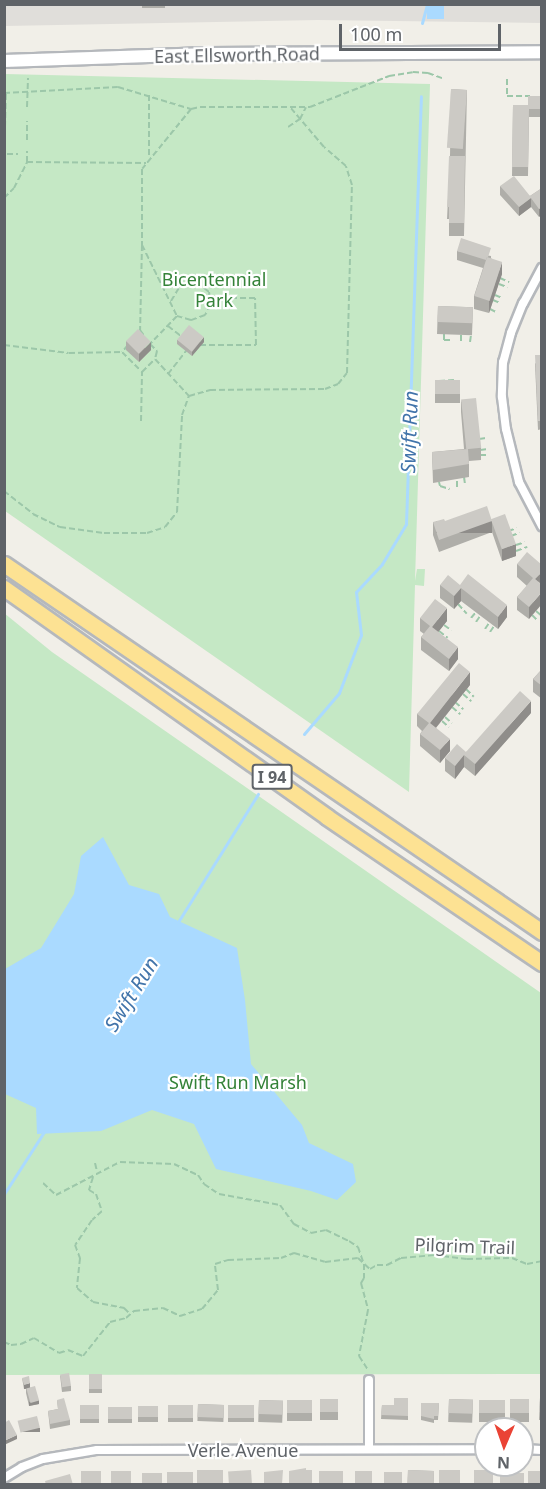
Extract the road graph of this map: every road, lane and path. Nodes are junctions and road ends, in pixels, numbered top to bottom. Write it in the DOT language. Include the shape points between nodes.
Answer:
graph roads {
  1 [pos="542,52"];
  2 [pos="4,61"];
  3 [pos="28,78"];
  4 [pos="442,78"];
  5 [pos="507,79"];
  6 [pos="5,93"];
  7 [pos="28,93"];
  8 [pos="149,95"];
  9 [pos="530,96"];
  10 [pos="290,107"];
  11 [pos="306,107"];
  12 [pos="27,108"];
  13 [pos="191,109"];
  14 [pos="300,119"];
  15 [pos="27,121"];
  16 [pos="288,127"];
  17 [pos="27,140"];
  18 [pos="27,151"];
  19 [pos="7,154"];
  20 [pos="18,154"];
  21 [pos="150,158"];
  22 [pos="27,162"];
  23 [pos="146,162"];
  24 [pos="4,163"];
  25 [pos="4,198"];
  26 [pos="142,245"];
  27 [pos="542,268"];
  28 [pos="500,278"];
  29 [pos="509,282"];
  30 [pos="499,284"];
  31 [pos="507,287"];
  32 [pos="495,295"];
  33 [pos="211,298"];
  34 [pos="502,298"];
  35 [pos="493,300"];
  36 [pos="171,301"];
  37 [pos="500,303"];
  38 [pos="490,309"];
  39 [pos="496,312"];
  40 [pos="177,316"];
  41 [pos="168,326"];
  42 [pos="141,332"];
  43 [pos="444,334"];
  44 [pos="449,334"];
  45 [pos="461,335"];
  46 [pos="471,335"];
  47 [pos="183,339"];
  48 [pos="461,341"];
  49 [pos="470,342"];
  50 [pos="150,344"];
  51 [pos="4,345"];
  52 [pos="122,352"];
  53 [pos="155,359"];
  54 [pos="142,372"];
  55 [pos="168,374"];
  56 [pos="446,380"];
  57 [pos="439,388"];
  58 [pos="445,388"];
  59 [pos="453,388"];
  60 [pos="189,396"];
  61 [pos="141,421"];
  62 [pos="486,438"];
  63 [pos="479,439"];
  64 [pos="488,449"];
  65 [pos="480,450"];
  66 [pos="480,455"];
  67 [pos="489,455"];
  68 [pos="465,477"];
  69 [pos="457,478"];
  70 [pos="440,482"];
  71 [pos="465,484"];
  72 [pos="457,487"];
  73 [pos="450,489"];
  74 [pos="4,491"];
  75 [pos="542,526"];
  76 [pos="517,528"];
  77 [pos="507,532"];
  78 [pos="519,533"];
  79 [pos="509,537"];
  80 [pos="525,542"];
  81 [pos="513,546"];
  82 [pos="527,547"];
  83 [pos="514,551"];
  84 [pos="4,564"];
  85 [pos="4,588"];
  86 [pos="462,602"];
  87 [pos="466,605"];
  88 [pos="464,609"];
  89 [pos="536,611"];
  90 [pos="476,612"];
  91 [pos="467,614"];
  92 [pos="532,615"];
  93 [pos="542,615"];
  94 [pos="480,616"];
  95 [pos="471,618"];
  96 [pos="538,621"];
  97 [pos="476,622"];
  98 [pos="489,622"];
  99 [pos="444,625"];
  100 [pos="494,626"];
  101 [pos="485,629"];
  102 [pos="451,630"];
  103 [pos="439,631"];
  104 [pos="490,632"];
  105 [pos="438,638"];
  106 [pos="466,689"];
  107 [pos="463,694"];
  108 [pos="474,696"];
  109 [pos="471,701"];
  110 [pos="455,702"];
  111 [pos="452,707"];
  112 [pos="464,710"];
  113 [pos="460,714"];
  114 [pos="445,717"];
  115 [pos="442,721"];
  116 [pos="452,723"];
  117 [pos="449,727"];
  118 [pos="542,932"];
  119 [pos="542,963"];
  120 [pos="95,1164"];
  121 [pos="97,1173"];
  122 [pos="93,1177"];
  123 [pos="43,1183"];
  124 [pos="542,1261"];
  125 [pos="364,1264"];
  126 [pos="131,1315"];
  127 [pos="4,1342"];
  128 [pos="369,1380"];
  129 [pos="369,1449"];
  130 [pos="474,1449"];
  131 [pos="4,1478"];
  1 -- 2 [label="main road, East Ellsworth Road" via="208,54"];
  3 -- 7 [label="path"];
  4 -- 11 [label="path" via="413,72 389,76"];
  5 -- 9 [label="path" via="507,96"];
  6 -- 7 [label="path"];
  6 -- 19 [label="path"];
  7 -- 8 [label="path" via="118,87"];
  7 -- 12 [label="path"];
  8 -- 13 [label="path"];
  8 -- 21 [label="path"];
  10 -- 11 [label="path"];
  10 -- 13 [label="path"];
  10 -- 14 [label="path"];
  11 -- 14 [label="path"];
  13 -- 21 [label="path"];
  14 -- 16 [label="path"];
  14 -- 60 [label="path" via="346,166 352,185 347,373 338,384 325,389 210,390"];
  15 -- 17 [label="path"];
  18 -- 22 [label="path"];
  19 -- 20 [label="path"];
  19 -- 24 [label="path"];
  21 -- 23 [label="path"];
  22 -- 23 [label="path"];
  22 -- 25 [label="path" via="14,189"];
  23 -- 26 [label="path" via="142,169"];
  26 -- 36 [label="path"];
  26 -- 42 [label="path"];
  27 -- 75 [label="street" via="511,333 503,362 501,397 519,482"];
  28 -- 29 [label="path"];
  30 -- 31 [label="path"];
  32 -- 34 [label="path"];
  33 -- 36 [label="path" via="201,284 188,283 180,286"];
  33 -- 40 [label="path" via="209,310 201,318 186,320"];
  33 -- 55 [label="path" via="255,298 256,345 191,345"];
  35 -- 37 [label="path"];
  36 -- 40 [label="path"];
  38 -- 39 [label="path"];
  40 -- 41 [label="path"];
  41 -- 47 [label="path"];
  41 -- 50 [label="path"];
  42 -- 50 [label="path"];
  42 -- 52 [label="path"];
  43 -- 44 [label="path" via="444,340 451,340"];
  45 -- 48 [label="path"];
  46 -- 49 [label="path"];
  50 -- 53 [label="path" via="157,351"];
  51 -- 52 [label="path" via="69,353"];
  52 -- 54 [label="path"];
  53 -- 54 [label="path"];
  53 -- 55 [label="path"];
  54 -- 61 [label="path"];
  55 -- 60 [label="path"];
  56 -- 57 [label="path" via="439,380"];
  56 -- 58 [label="path"];
  56 -- 59 [label="path" via="454,380"];
  60 -- 74 [label="path" via="182,415 177,512 165,527 147,532 104,533 60,527 33,514"];
  62 -- 63 [label="path"];
  64 -- 65 [label="path"];
  66 -- 67 [label="path"];
  68 -- 71 [label="path"];
  69 -- 72 [label="path"];
  70 -- 73 [label="path" via="440,486"];
  76 -- 77 [label="path"];
  78 -- 79 [label="path"];
  80 -- 81 [label="path"];
  82 -- 83 [label="path"];
  84 -- 118 [label="highway, I 94"];
  85 -- 119 [label="highway, I 94" via="327,817"];
  86 -- 88 [label="path" via="459,605"];
  87 -- 88 [label="path"];
  88 -- 91 [label="path"];
  89 -- 93 [label="path"];
  90 -- 95 [label="path"];
  92 -- 96 [label="path"];
  94 -- 97 [label="path"];
  98 -- 101 [label="path"];
  99 -- 102 [label="path"];
  100 -- 104 [label="path"];
  103 -- 105 [label="path" via="448,639"];
  106 -- 108 [label="path"];
  107 -- 109 [label="path"];
  110 -- 112 [label="path"];
  111 -- 113 [label="path"];
  114 -- 116 [label="path"];
  115 -- 117 [label="path"];
  120 -- 121 [label="path"];
  121 -- 122 [label="path"];
  121 -- 125 [label="path" via="120,1162 174,1164 198,1175 219,1194 280,1204 294,1224 311,1233 326,1230 358,1247"];
  122 -- 123 [label="path" via="56,1196"];
  122 -- 126 [label="path" via="89,1190 96,1194 102,1211 75,1245 80,1258 77,1288 93,1302 124,1308"];
  124 -- 125 [label="path, Pilgrim Trail" via="526,1264 512,1258 434,1255 401,1258 372,1269"];
  125 -- 126 [label="path, Pilgrim Trail" via="355,1258 325,1262 294,1253 281,1258 217,1263 214,1270 218,1290 202,1309 180,1316 163,1308 141,1309"];
  125 -- 128 [label="path" via="361,1283 368,1310 359,1356 367,1367"];
  126 -- 127 [label="path, Pilgrim Trail" via="110,1323 83,1356 68,1350 58,1353 34,1338 21,1344"];
  128 -- 129 [label="street"];
  129 -- 130 [label="street, Verle Avenue"];
  129 -- 131 [label="street, Verle Avenue" via="97,1450 43,1459"];
}
